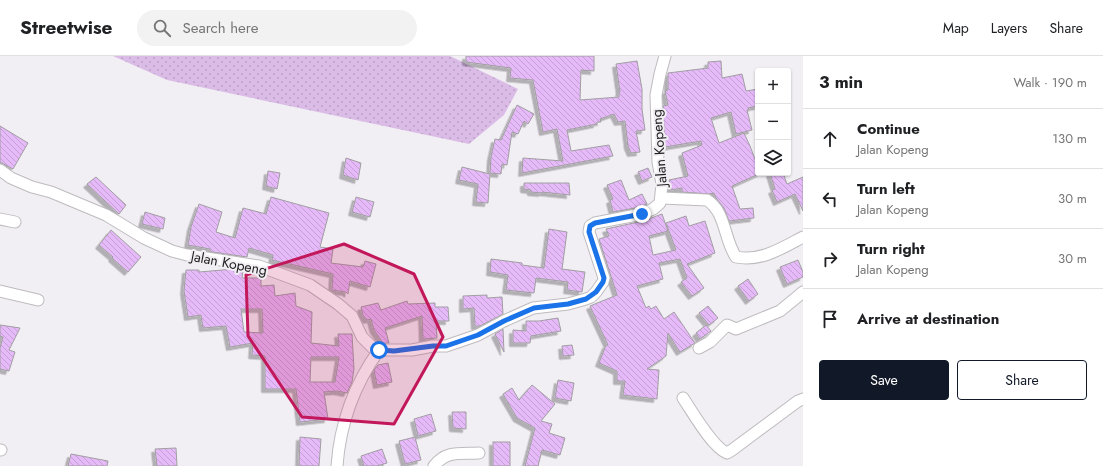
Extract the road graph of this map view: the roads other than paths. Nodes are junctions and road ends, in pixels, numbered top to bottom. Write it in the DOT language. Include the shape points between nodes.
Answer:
graph roads {
  1 [pos="665,56"];
  2 [pos="0,170"];
  3 [pos="662,198"];
  4 [pos="0,219"];
  5 [pos="15,222"];
  6 [pos="803,237"];
  7 [pos="0,290"];
  8 [pos="803,292"];
  9 [pos="38,300"];
  10 [pos="699,348"];
  11 [pos="379,350"];
  12 [pos="683,398"];
  13 [pos="803,399"];
  14 [pos="479,453"];
  15 [pos="337,466"];
  16 [pos="434,466"];
  1 -- 3 [label="street, Jalan Kopeng" via="656,95"];
  2 -- 11 [label="street, Jalan Kopeng" via="25,184 106,215 172,251 259,266 310,285 352,316 362,337 373,348"];
  3 -- 6 [label="street" via="711,202 721,217 736,257 745,259 766,255"];
  3 -- 11 [label="street, Jalan Kopeng" via="653,209 642,214 590,226 589,232 604,278 591,297 568,304 534,308 478,335 446,346"];
  4 -- 5 [label="street"];
  7 -- 9 [label="street"];
  8 -- 10 [label="street" via="780,311 736,329 727,325 710,342"];
  11 -- 15 [label="street" via="361,379 344,419"];
  12 -- 13 [label="street" via="707,434 722,451 727,452"];
  14 -- 16 [label="street" via="447,454"];
}
